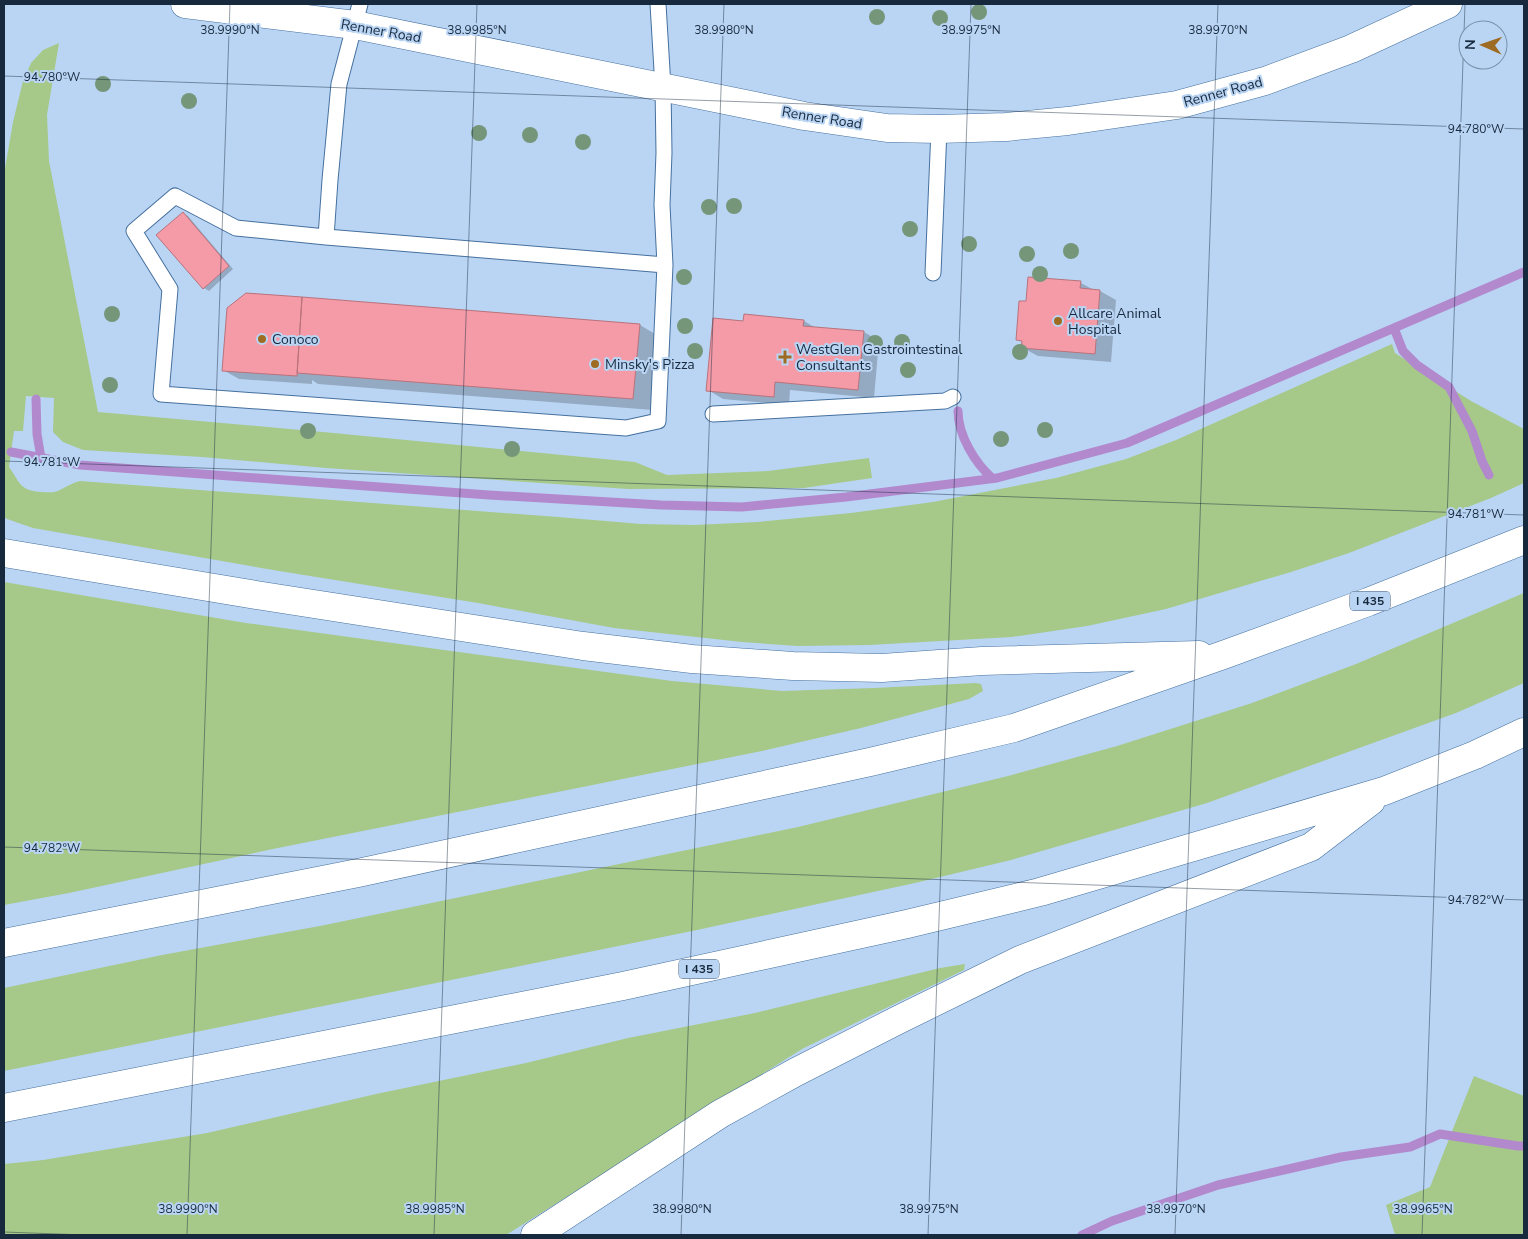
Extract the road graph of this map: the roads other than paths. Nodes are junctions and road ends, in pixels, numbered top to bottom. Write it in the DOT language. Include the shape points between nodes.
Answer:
graph roads {
  1 [pos="186,4"];
  2 [pos="658,4"];
  3 [pos="1448,4"];
  4 [pos="357,14"];
  5 [pos="664,88"];
  6 [pos="939,129"];
  7 [pos="326,237"];
  8 [pos="665,265"];
  9 [pos="933,273"];
  10 [pos="952,397"];
  11 [pos="713,414"];
  12 [pos="1519,543"];
  13 [pos="4,553"];
  14 [pos="1226,654"];
  15 [pos="1524,732"];
  16 [pos="1384,791"];
  17 [pos="4,942"];
  18 [pos="4,1108"];
  19 [pos="535,1235"];
  1 -- 4 [label="main road, Renner Road"];
  2 -- 5 [label="lane"];
  3 -- 6 [label="main road, Renner Road" via="1352,49 1283,75 1177,105 1068,121"];
  4 -- 5 [label="main road, Renner Road"];
  4 -- 7 [label="lane" via="339,84"];
  5 -- 6 [label="main road, Renner Road" via="804,116 887,128"];
  5 -- 8 [label="lane" via="662,205"];
  6 -- 9 [label="lane"];
  7 -- 8 [label="lane"];
  7 -- 8 [label="lane" via="236,228 175,196 134,231 170,289 161,394 626,428 658,422"];
  10 -- 11 [label="lane" via="946,401"];
  12 -- 14 [label="main road, I 435"];
  13 -- 14 [label="main road" via="564,643 692,659 882,668 982,661"];
  14 -- 17 [label="main road, I 435" via="1014,728 358,873"];
  15 -- 16 [label="main road, I 435"];
  16 -- 18 [label="main road, I 435" via="1040,892 907,924 623,986"];
  16 -- 19 [label="main road" via="1311,847 1020,960 796,1072 720,1114"];
}
